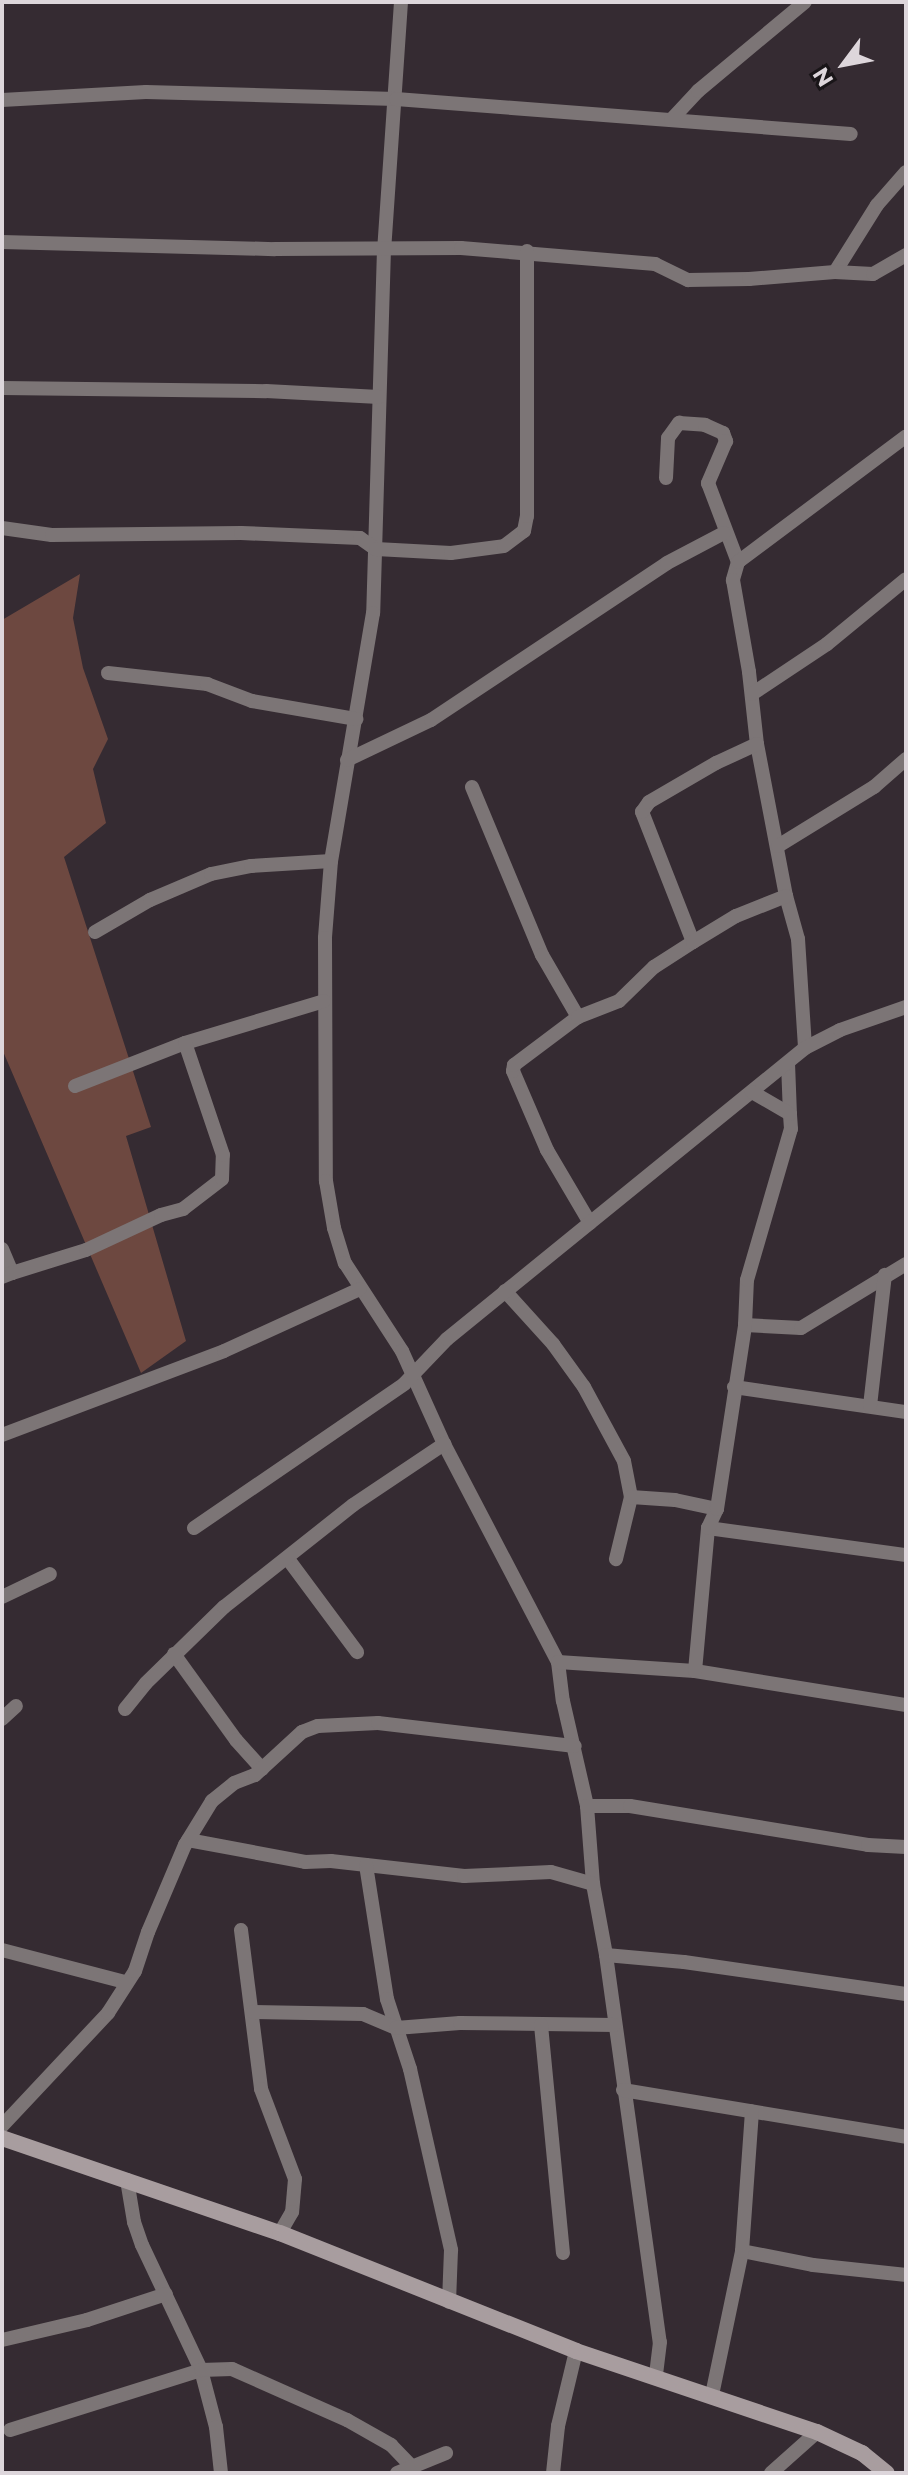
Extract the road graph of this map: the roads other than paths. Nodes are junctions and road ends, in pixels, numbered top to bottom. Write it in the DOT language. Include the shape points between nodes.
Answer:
graph roads {
  1 [pos="401,2"];
  2 [pos="805,2"];
  3 [pos="396,99"];
  4 [pos="2,100"];
  5 [pos="671,120"];
  6 [pos="851,134"];
  7 [pos="906,172"];
  8 [pos="2,242"];
  9 [pos="384,249"];
  10 [pos="527,251"];
  11 [pos="906,255"];
  12 [pos="835,272"];
  13 [pos="2,388"];
  14 [pos="379,397"];
  15 [pos="906,437"];
  16 [pos="666,478"];
  17 [pos="2,528"];
  18 [pos="724,533"];
  19 [pos="376,549"];
  20 [pos="738,562"];
  21 [pos="906,579"];
  22 [pos="749,672"];
  23 [pos="108,673"];
  24 [pos="780,675"];
  25 [pos="752,694"];
  26 [pos="356,719"];
  27 [pos="757,744"];
  28 [pos="906,759"];
  29 [pos="347,760"];
  30 [pos="472,787"];
  31 [pos="778,846"];
  32 [pos="331,861"];
  33 [pos="786,896"];
  34 [pos="95,932"];
  35 [pos="693,942"];
  36 [pos="324,1001"];
  37 [pos="906,1007"];
  38 [pos="578,1017"];
  39 [pos="185,1043"];
  40 [pos="805,1048"];
  41 [pos="788,1063"];
  42 [pos="75,1086"];
  43 [pos="752,1092"];
  44 [pos="790,1114"];
  45 [pos="590,1223"];
  46 [pos="2,1249"];
  47 [pos="906,1264"];
  48 [pos="7,1275"];
  49 [pos="885,1275"];
  50 [pos="360,1289"];
  51 [pos="861,1289"];
  52 [pos="505,1291"];
  53 [pos="880,1299"];
  54 [pos="745,1325"];
  55 [pos="411,1373"];
  56 [pos="734,1387"];
  57 [pos="870,1406"];
  58 [pos="906,1412"];
  59 [pos="2,1435"];
  60 [pos="444,1444"];
  61 [pos="631,1497"];
  62 [pos="717,1509"];
  63 [pos="194,1528"];
  64 [pos="708,1528"];
  65 [pos="906,1555"];
  66 [pos="288,1559"];
  67 [pos="616,1559"];
  68 [pos="50,1574"];
  69 [pos="2,1597"];
  70 [pos="357,1652"];
  71 [pos="174,1654"];
  72 [pos="558,1662"];
  73 [pos="695,1671"];
  74 [pos="906,1705"];
  75 [pos="16,1706"];
  76 [pos="125,1709"];
  77 [pos="2,1719"];
  78 [pos="575,1746"];
  79 [pos="262,1769"];
  80 [pos="587,1806"];
  81 [pos="188,1840"];
  82 [pos="906,1847"];
  83 [pos="366,1865"];
  84 [pos="593,1884"];
  85 [pos="241,1930"];
  86 [pos="2,1950"];
  87 [pos="606,1955"];
  88 [pos="125,1982"];
  89 [pos="906,1994"];
  90 [pos="253,2012"];
  91 [pos="541,2025"];
  92 [pos="614,2025"];
  93 [pos="396,2028"];
  94 [pos="623,2090"];
  95 [pos="752,2111"];
  96 [pos="2,2126"];
  97 [pos="906,2137"];
  98 [pos="2,2138"];
  99 [pos="127,2180"];
  100 [pos="280,2233"];
  101 [pos="742,2251"];
  102 [pos="563,2253"];
  103 [pos="906,2275"];
  104 [pos="166,2294"];
  105 [pos="449,2302"];
  106 [pos="2,2340"];
  107 [pos="576,2351"];
  108 [pos="201,2370"];
  109 [pos="656,2377"];
  110 [pos="712,2395"];
  111 [pos="10,2430"];
  112 [pos="817,2432"];
  113 [pos="446,2453"];
  114 [pos="412,2467"];
  115 [pos="221,2473"];
  116 [pos="397,2473"];
  117 [pos="553,2473"];
  118 [pos="771,2473"];
  119 [pos="887,2473"];
  1 -- 3 [label="street"];
  2 -- 5 [label="street"];
  3 -- 4 [label="street" via="146,92"];
  3 -- 5 [label="street"];
  3 -- 9 [label="street"];
  5 -- 6 [label="street"];
  7 -- 12 [label="street" via="877,205"];
  8 -- 9 [label="street"];
  9 -- 10 [label="street"];
  9 -- 14 [label="street"];
  10 -- 12 [label="street" via="655,264 698,281"];
  10 -- 19 [label="street" via="524,531 492,550"];
  11 -- 12 [label="street" via="873,274"];
  13 -- 14 [label="street"];
  14 -- 19 [label="street"];
  15 -- 20 [label="street"];
  16 -- 18 [label="street" via="668,438 679,423 723,433 726,441 708,483"];
  17 -- 19 [label="street" via="52,535 360,538"];
  18 -- 20 [label="street"];
  18 -- 29 [label="street" via="667,563 431,720"];
  19 -- 26 [label="street" via="373,613"];
  20 -- 22 [label="street" via="733,580"];
  21 -- 24 [label="street"];
  22 -- 24 [label="street"];
  22 -- 25 [label="street"];
  23 -- 26 [label="street" via="207,684 252,701"];
  24 -- 25 [label="street"];
  25 -- 27 [label="street"];
  26 -- 29 [label="street"];
  27 -- 31 [label="street"];
  27 -- 35 [label="street" via="649,802 642,812"];
  28 -- 31 [label="street" via="874,787"];
  29 -- 32 [label="street"];
  30 -- 38 [label="street" via="542,955"];
  31 -- 33 [label="street"];
  32 -- 34 [label="street" via="211,874 150,900"];
  32 -- 36 [label="street"];
  33 -- 35 [label="street" via="736,916"];
  33 -- 40 [label="street" via="798,939"];
  35 -- 38 [label="street" via="654,967 619,1001"];
  36 -- 39 [label="street"];
  36 -- 50 [label="street" via="326,1181 345,1263"];
  37 -- 40 [label="street"];
  38 -- 45 [label="street" via="517,1062 513,1071 547,1150"];
  39 -- 42 [label="street"];
  39 -- 48 [label="street" via="223,1155 222,1179 183,1209 86,1250"];
  40 -- 41 [label="street"];
  41 -- 43 [label="street"];
  41 -- 44 [label="street"];
  43 -- 44 [label="street"];
  43 -- 45 [label="street"];
  44 -- 54 [label="street" via="789,1146 747,1280"];
  45 -- 52 [label="street"];
  46 -- 48 [label="street"];
  47 -- 49 [label="street"];
  49 -- 51 [label="street"];
  49 -- 53 [label="street"];
  50 -- 55 [label="street" via="390,1329"];
  50 -- 59 [label="street" via="224,1351"];
  51 -- 53 [label="street"];
  51 -- 54 [label="street" via="801,1328"];
  52 -- 55 [label="street"];
  52 -- 61 [label="street" via="584,1387 624,1461"];
  53 -- 57 [label="street"];
  54 -- 56 [label="street"];
  55 -- 60 [label="street"];
  55 -- 63 [label="street" via="404,1384"];
  56 -- 57 [label="street"];
  56 -- 62 [label="street"];
  57 -- 58 [label="street"];
  60 -- 66 [label="street" via="353,1505"];
  60 -- 72 [label="street"];
  61 -- 62 [label="street"];
  61 -- 67 [label="street"];
  62 -- 64 [label="street"];
  64 -- 65 [label="street"];
  64 -- 73 [label="street"];
  66 -- 70 [label="street"];
  66 -- 71 [label="street" via="224,1607"];
  68 -- 69 [label="street"];
  71 -- 76 [label="street"];
  71 -- 79 [label="street"];
  72 -- 73 [label="street"];
  72 -- 78 [label="street"];
  73 -- 74 [label="street"];
  75 -- 77 [label="street"];
  78 -- 79 [label="street" via="403,1725 341,1724 302,1732"];
  78 -- 80 [label="street"];
  79 -- 81 [label="street" via="212,1801"];
  80 -- 82 [label="street" via="630,1806"];
  80 -- 84 [label="street"];
  81 -- 83 [label="street" via="270,1858"];
  81 -- 88 [label="street" via="135,1971"];
  83 -- 84 [label="street" via="488,1877 529,1870"];
  83 -- 93 [label="street"];
  84 -- 87 [label="street"];
  85 -- 90 [label="street"];
  86 -- 88 [label="street"];
  87 -- 89 [label="street"];
  87 -- 92 [label="street"];
  88 -- 96 [label="street" via="100,2023"];
  90 -- 93 [label="street" via="363,2014"];
  90 -- 100 [label="street" via="261,2089 295,2179 292,2212"];
  91 -- 92 [label="street"];
  91 -- 93 [label="street"];
  91 -- 102 [label="street"];
  92 -- 94 [label="street"];
  93 -- 105 [label="street" via="451,2250"];
  94 -- 95 [label="street"];
  94 -- 109 [label="street" via="660,2342"];
  95 -- 97 [label="street"];
  95 -- 101 [label="street"];
  98 -- 99 [label="street"];
  99 -- 100 [label="street"];
  99 -- 104 [label="street" via="134,2222"];
  100 -- 105 [label="street"];
  101 -- 103 [label="street"];
  101 -- 110 [label="street"];
  104 -- 106 [label="street"];
  104 -- 108 [label="street"];
  105 -- 107 [label="street"];
  107 -- 109 [label="street"];
  107 -- 117 [label="street"];
  108 -- 111 [label="street"];
  108 -- 114 [label="street" via="250,2374 391,2445"];
  108 -- 115 [label="street"];
  109 -- 110 [label="street"];
  110 -- 112 [label="street"];
  112 -- 118 [label="street"];
  112 -- 119 [label="street" via="862,2453"];
  113 -- 114 [label="street"];
  114 -- 116 [label="street"];
}
